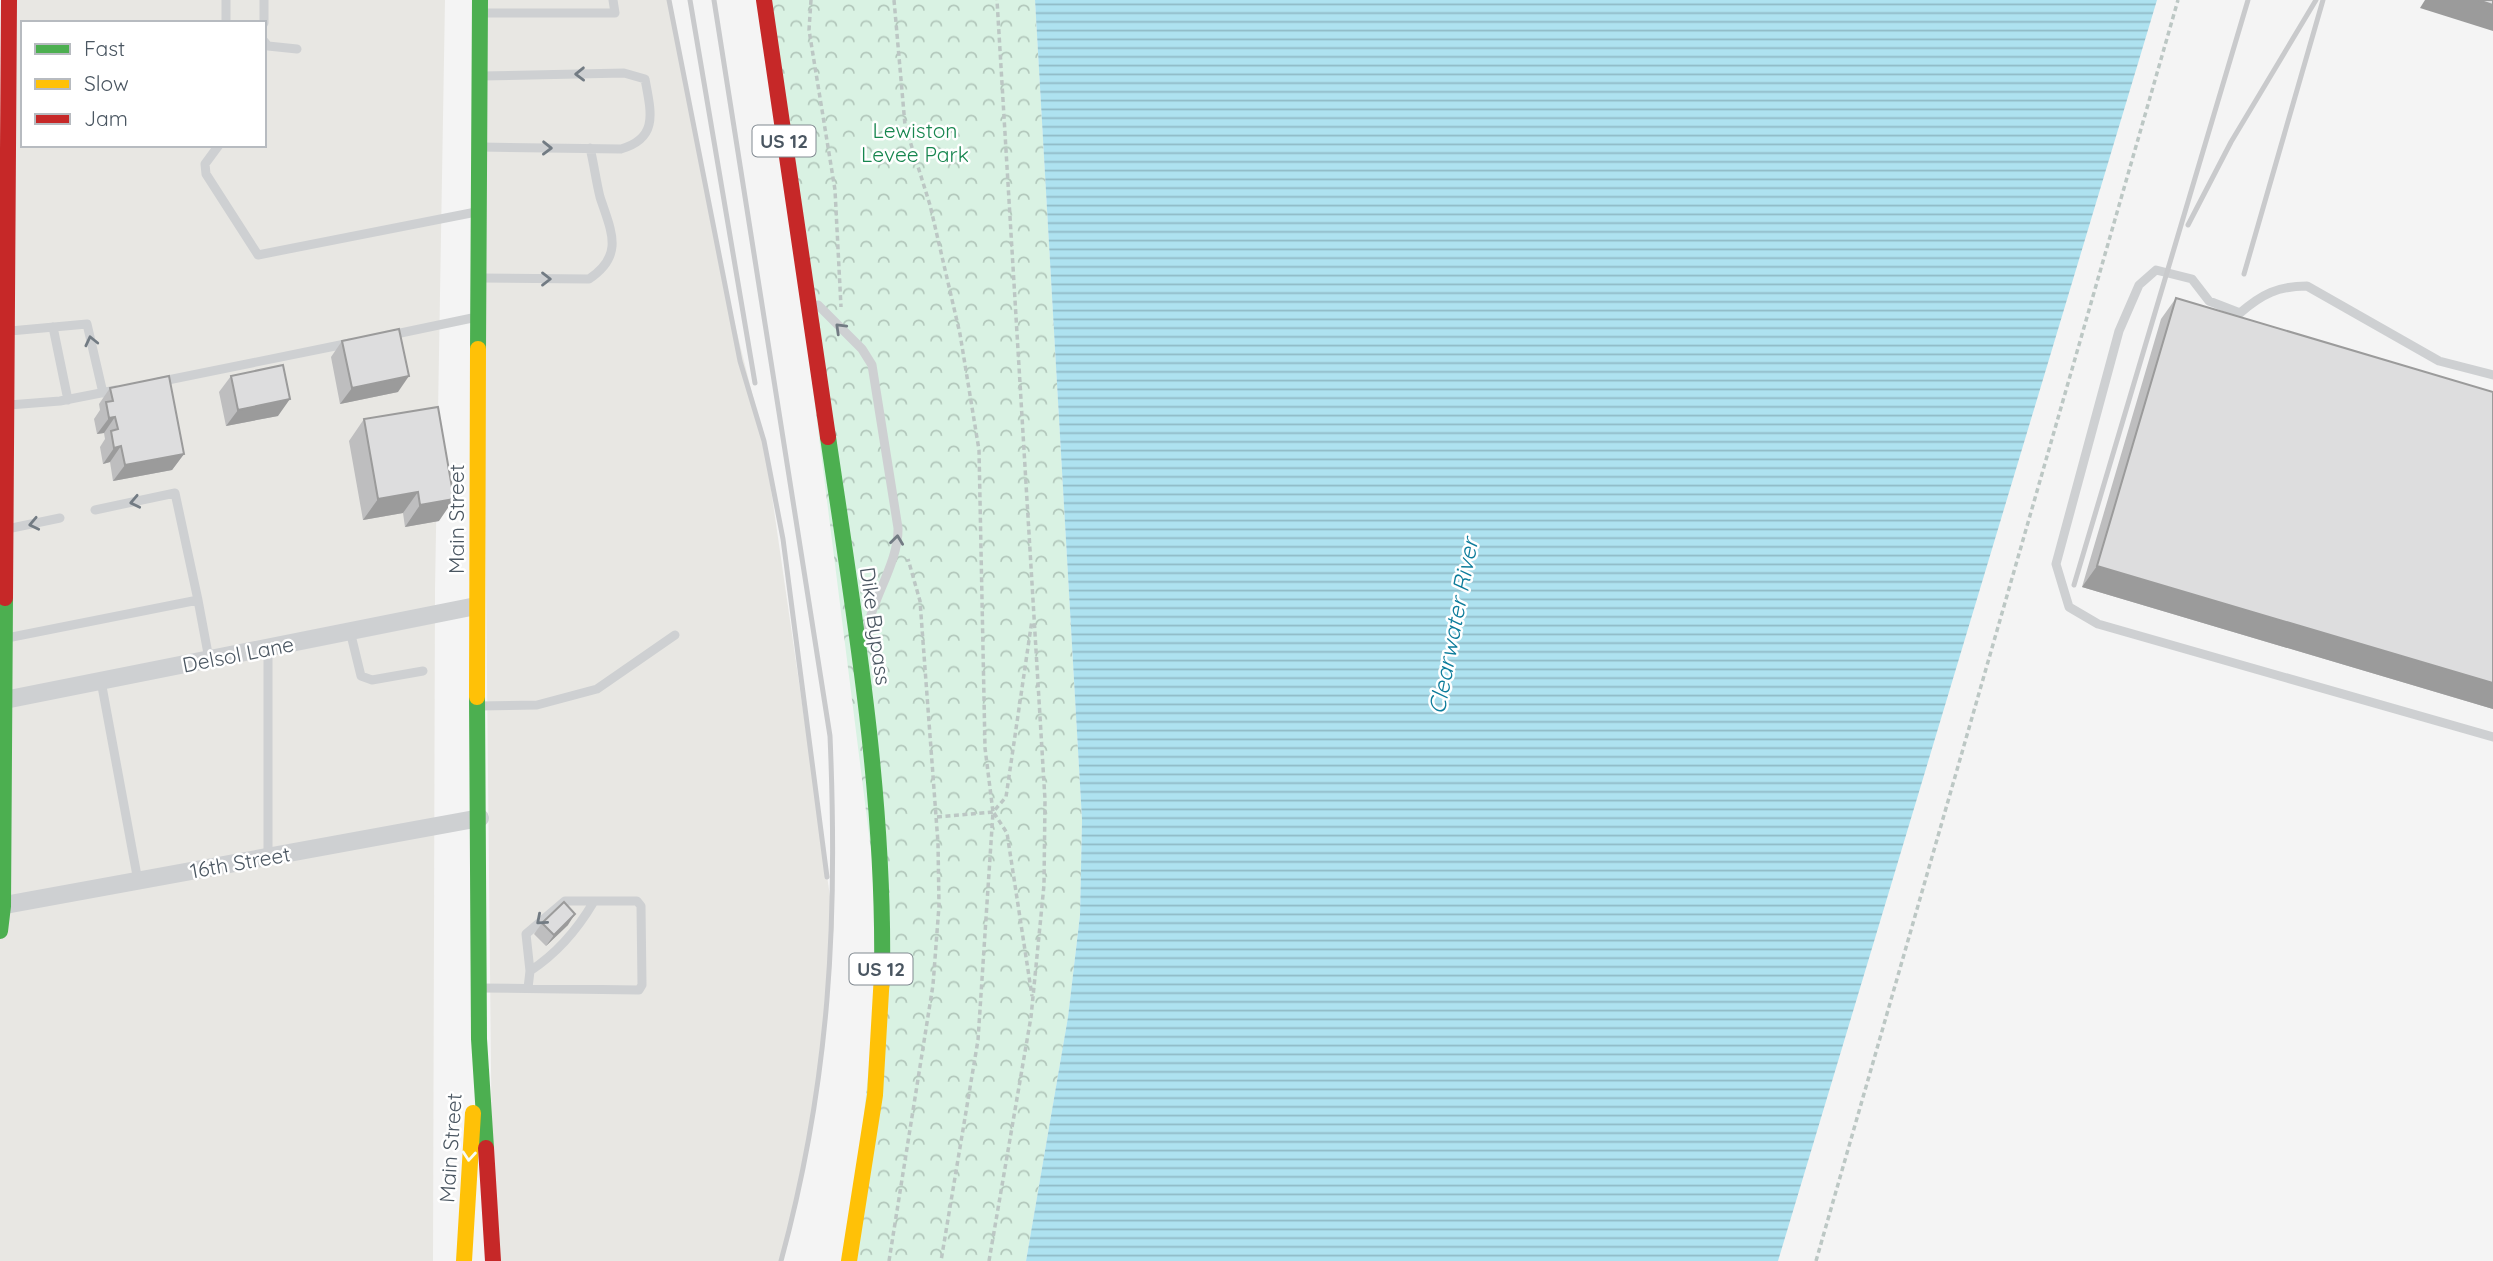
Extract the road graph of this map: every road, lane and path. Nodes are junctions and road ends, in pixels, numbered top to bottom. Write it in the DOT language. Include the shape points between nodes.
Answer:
graph roads {
  1 [pos="9,0"];
  2 [pos="226,0"];
  3 [pos="264,0"];
  4 [pos="614,0"];
  5 [pos="764,0"];
  6 [pos="811,0"];
  7 [pos="894,0"];
  8 [pos="997,0"];
  9 [pos="2178,0"];
  10 [pos="480,7"];
  11 [pos="226,21"];
  12 [pos="264,21"];
  13 [pos="266,44"];
  14 [pos="298,49"];
  15 [pos="479,76"];
  16 [pos="218,147"];
  17 [pos="479,147"];
  18 [pos="590,148"];
  19 [pos="479,211"];
  20 [pos="478,278"];
  21 [pos="804,282"];
  22 [pos="478,317"];
  23 [pos="52,327"];
  24 [pos="841,330"];
  25 [pos="8,332"];
  26 [pos="386,336"];
  27 [pos="359,341"];
  28 [pos="2493,375"];
  29 [pos="142,385"];
  30 [pos="129,388"];
  31 [pos="103,393"];
  32 [pos="68,400"];
  33 [pos="7,405"];
  34 [pos="95,510"];
  35 [pos="60,518"];
  36 [pos="5,520"];
  37 [pos="897,548"];
  38 [pos="198,600"];
  39 [pos="476,606"];
  40 [pos="1033,611"];
  41 [pos="350,631"];
  42 [pos="675,635"];
  43 [pos="7,638"];
  44 [pos="268,648"];
  45 [pos="209,659"];
  46 [pos="423,671"];
  47 [pos="863,676"];
  48 [pos="101,681"];
  49 [pos="3,700"];
  50 [pos="478,706"];
  51 [pos="2493,737"];
  52 [pos="993,812"];
  53 [pos="936,817"];
  54 [pos="480,818"];
  55 [pos="268,857"];
  56 [pos="138,881"];
  57 [pos="593,903"];
  58 [pos="2,906"];
  59 [pos="0,931"];
  60 [pos="530,971"];
  61 [pos="479,988"];
  62 [pos="528,988"];
  63 [pos="1033,1002"];
  64 [pos="479,1039"];
  65 [pos="464,1261"];
  66 [pos="493,1261"];
  67 [pos="849,1261"];
  68 [pos="889,1261"];
  69 [pos="941,1261"];
  70 [pos="989,1261"];
  71 [pos="1816,1261"];
  1 -- 25 [label="main road"];
  2 -- 11 [label="lane"];
  3 -- 12 [label="lane"];
  4 -- 10 [label="lane" via="615,13"];
  5 -- 21 [label="main road, Dike Bypass / US 12"];
  6 -- 24 [label="path" via="809,30 835,190"];
  7 -- 52 [label="path" via="905,125 930,205 960,334 979,450 985,748"];
  8 -- 40 [label="path"];
  9 -- 71 [label="path"];
  10 -- 15 [label="main road, Main Street"];
  13 -- 14 [label="lane"];
  15 -- 17 [label="main road, Main Street"];
  18 -- 15 [label="lane, one-way" via="640,144 648,133 645,79 624,73"];
  16 -- 19 [label="lane" via="205,164 206,174 258,255"];
  17 -- 18 [label="lane, one-way"];
  17 -- 19 [label="main road, Main Street"];
  20 -- 18 [label="lane, one-way" via="589,279 604,269 612,252 610,221"];
  19 -- 20 [label="main road, Main Street"];
  20 -- 22 [label="main road, Main Street"];
  24 -- 21 [label="lane, one-way"];
  21 -- 47 [label="main road, Dike Bypass / US 12"];
  22 -- 26 [label="lane"];
  22 -- 39 [label="main road, Main Street"];
  23 -- 25 [label="lane"];
  31 -- 23 [label="lane, one-way" via="87,324"];
  23 -- 32 [label="lane"];
  37 -- 24 [label="lane, one-way" via="898,528 872,365"];
  25 -- 33 [label="main road"];
  27 -- 29 [label="lane"];
  28 -- 51 [label="lane" via="2439,361 2307,286 2284,286 2240,313 2209,301 2192,279 2156,270 2139,285 2119,331 2056,564 2069,607 2098,624"];
  30 -- 31 [label="lane"];
  31 -- 32 [label="lane"];
  32 -- 33 [label="lane"];
  33 -- 36 [label="main road"];
  38 -- 34 [label="lane, one-way" via="175,493"];
  35 -- 36 [label="lane, one-way"];
  36 -- 43 [label="main road"];
  37 -- 47 [label="lane" via="869,621"];
  37 -- 53 [label="path" via="909,560 920,601"];
  38 -- 43 [label="lane"];
  38 -- 45 [label="lane"];
  39 -- 41 [label="street, Delsol Lane"];
  39 -- 50 [label="main road, Main Street"];
  40 -- 52 [label="path" via="1006,797"];
  40 -- 63 [label="path" via="1045,812 1044,886"];
  41 -- 44 [label="street, Delsol Lane"];
  41 -- 46 [label="lane" via="361,676 372,680"];
  42 -- 50 [label="lane" via="597,689 537,705"];
  43 -- 49 [label="main road"];
  44 -- 45 [label="street, Delsol Lane"];
  44 -- 55 [label="lane"];
  45 -- 48 [label="street, Delsol Lane"];
  47 -- 67 [label="main road, Dike Bypass / US 12" via="881,859 880,1038"];
  48 -- 49 [label="street, Delsol Lane"];
  48 -- 56 [label="lane"];
  49 -- 58 [label="main road"];
  50 -- 54 [label="main road, Main Street"];
  52 -- 53 [label="path"];
  52 -- 63 [label="path" via="1007,833"];
  52 -- 69 [label="path" via="978,1040"];
  53 -- 68 [label="path" via="939,906 933,985"];
  54 -- 55 [label="street, 16th Street"];
  54 -- 61 [label="main road, Main Street"];
  55 -- 56 [label="street, 16th Street"];
  56 -- 58 [label="street, 16th Street"];
  57 -- 60 [label="lane" via="548,960"];
  57 -- 60 [label="lane, one-way" via="565,901 526,934"];
  57 -- 62 [label="lane" via="623,900 641,906 639,990"];
  58 -- 59 [label="main road"];
  60 -- 62 [label="lane"];
  61 -- 62 [label="lane"];
  61 -- 64 [label="main road, Main Street"];
  63 -- 70 [label="path"];
  64 -- 65 [label="main road, Main Street, one-way"];
  64 -- 66 [label="main road, Main Street"];
}
